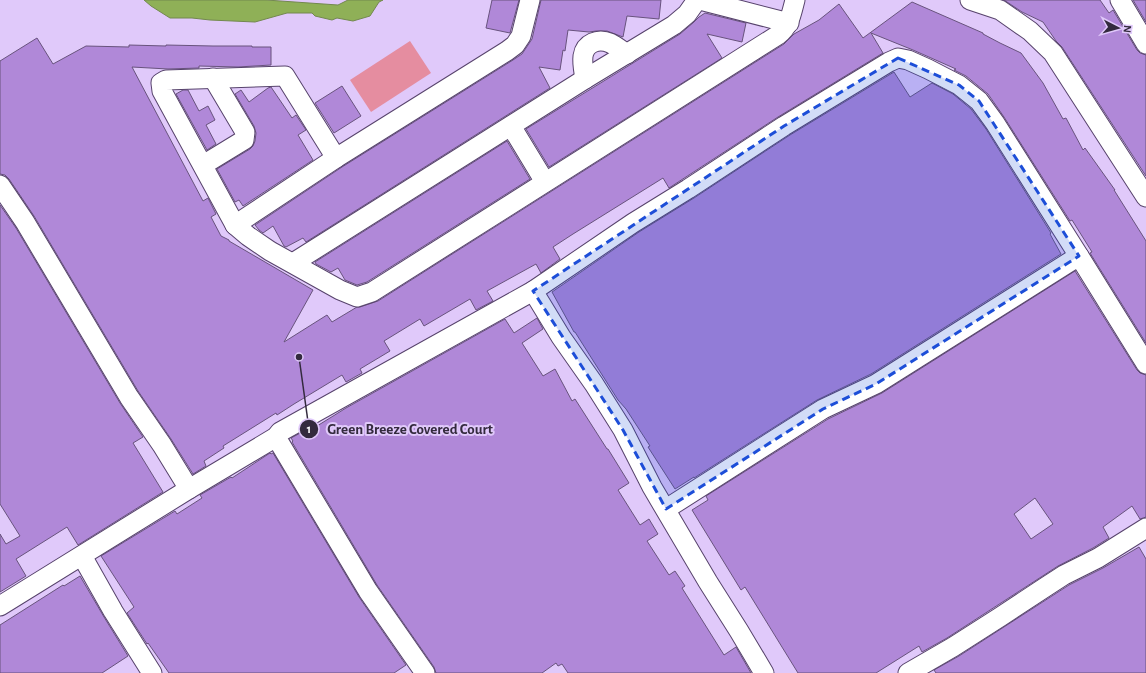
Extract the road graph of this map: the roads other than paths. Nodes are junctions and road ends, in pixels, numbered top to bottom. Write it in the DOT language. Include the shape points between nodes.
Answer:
graph roads {
  1 [pos="530,0"];
  2 [pos="699,0"];
  3 [pos="795,0"];
  4 [pos="970,0"];
  5 [pos="1120,0"];
  6 [pos="789,23"];
  7 [pos="1146,44"];
  8 [pos="627,54"];
  9 [pos="213,78"];
  10 [pos="585,79"];
  11 [pos="511,126"];
  12 [pos="336,158"];
  13 [pos="203,165"];
  14 [pos="545,182"];
  15 [pos="0,185"];
  16 [pos="1146,197"];
  17 [pos="235,225"];
  18 [pos="1080,256"];
  19 [pos="293,263"];
  20 [pos="533,291"];
  21 [pos="1146,364"];
  22 [pos="276,437"];
  23 [pos="189,489"];
  24 [pos="666,510"];
  25 [pos="1146,528"];
  26 [pos="82,556"];
  27 [pos="0,606"];
  28 [pos="152,673"];
  29 [pos="425,673"];
  30 [pos="764,673"];
  31 [pos="908,673"];
  1 -- 12 [label="street" via="521,36 507,51"];
  2 -- 6 [label="street"];
  2 -- 8 [label="street" via="674,25"];
  3 -- 6 [label="street"];
  4 -- 16 [label="street" via="1000,10 1030,31 1053,53"];
  5 -- 7 [label="street"];
  6 -- 14 [label="street" via="778,35"];
  8 -- 10 [label="street"];
  8 -- 10 [label="street" via="610,43 594,42 587,47 583,56"];
  9 -- 12 [label="street" via="285,76"];
  9 -- 13 [label="street" via="245,136 244,140"];
  9 -- 13 [label="street" via="166,80 161,83 162,91"];
  10 -- 11 [label="street"];
  11 -- 14 [label="street"];
  11 -- 19 [label="street"];
  12 -- 17 [label="street"];
  13 -- 17 [label="street"];
  14 -- 19 [label="street" via="372,292 357,297"];
  15 -- 23 [label="street" via="25,222 129,397"];
  17 -- 19 [label="street" via="248,236"];
  18 -- 20 [label="street" via="979,101 959,85 922,66 898,58 784,126"];
  18 -- 21 [label="street"];
  18 -- 24 [label="street" via="876,384 823,409"];
  20 -- 22 [label="street" via="280,432"];
  20 -- 24 [label="street" via="623,430"];
  22 -- 23 [label="street"];
  22 -- 29 [label="street" via="368,591"];
  23 -- 26 [label="street"];
  24 -- 30 [label="street"];
  25 -- 31 [label="street" via="1098,558 1064,575"];
  26 -- 27 [label="street"];
  26 -- 28 [label="street"];
}
